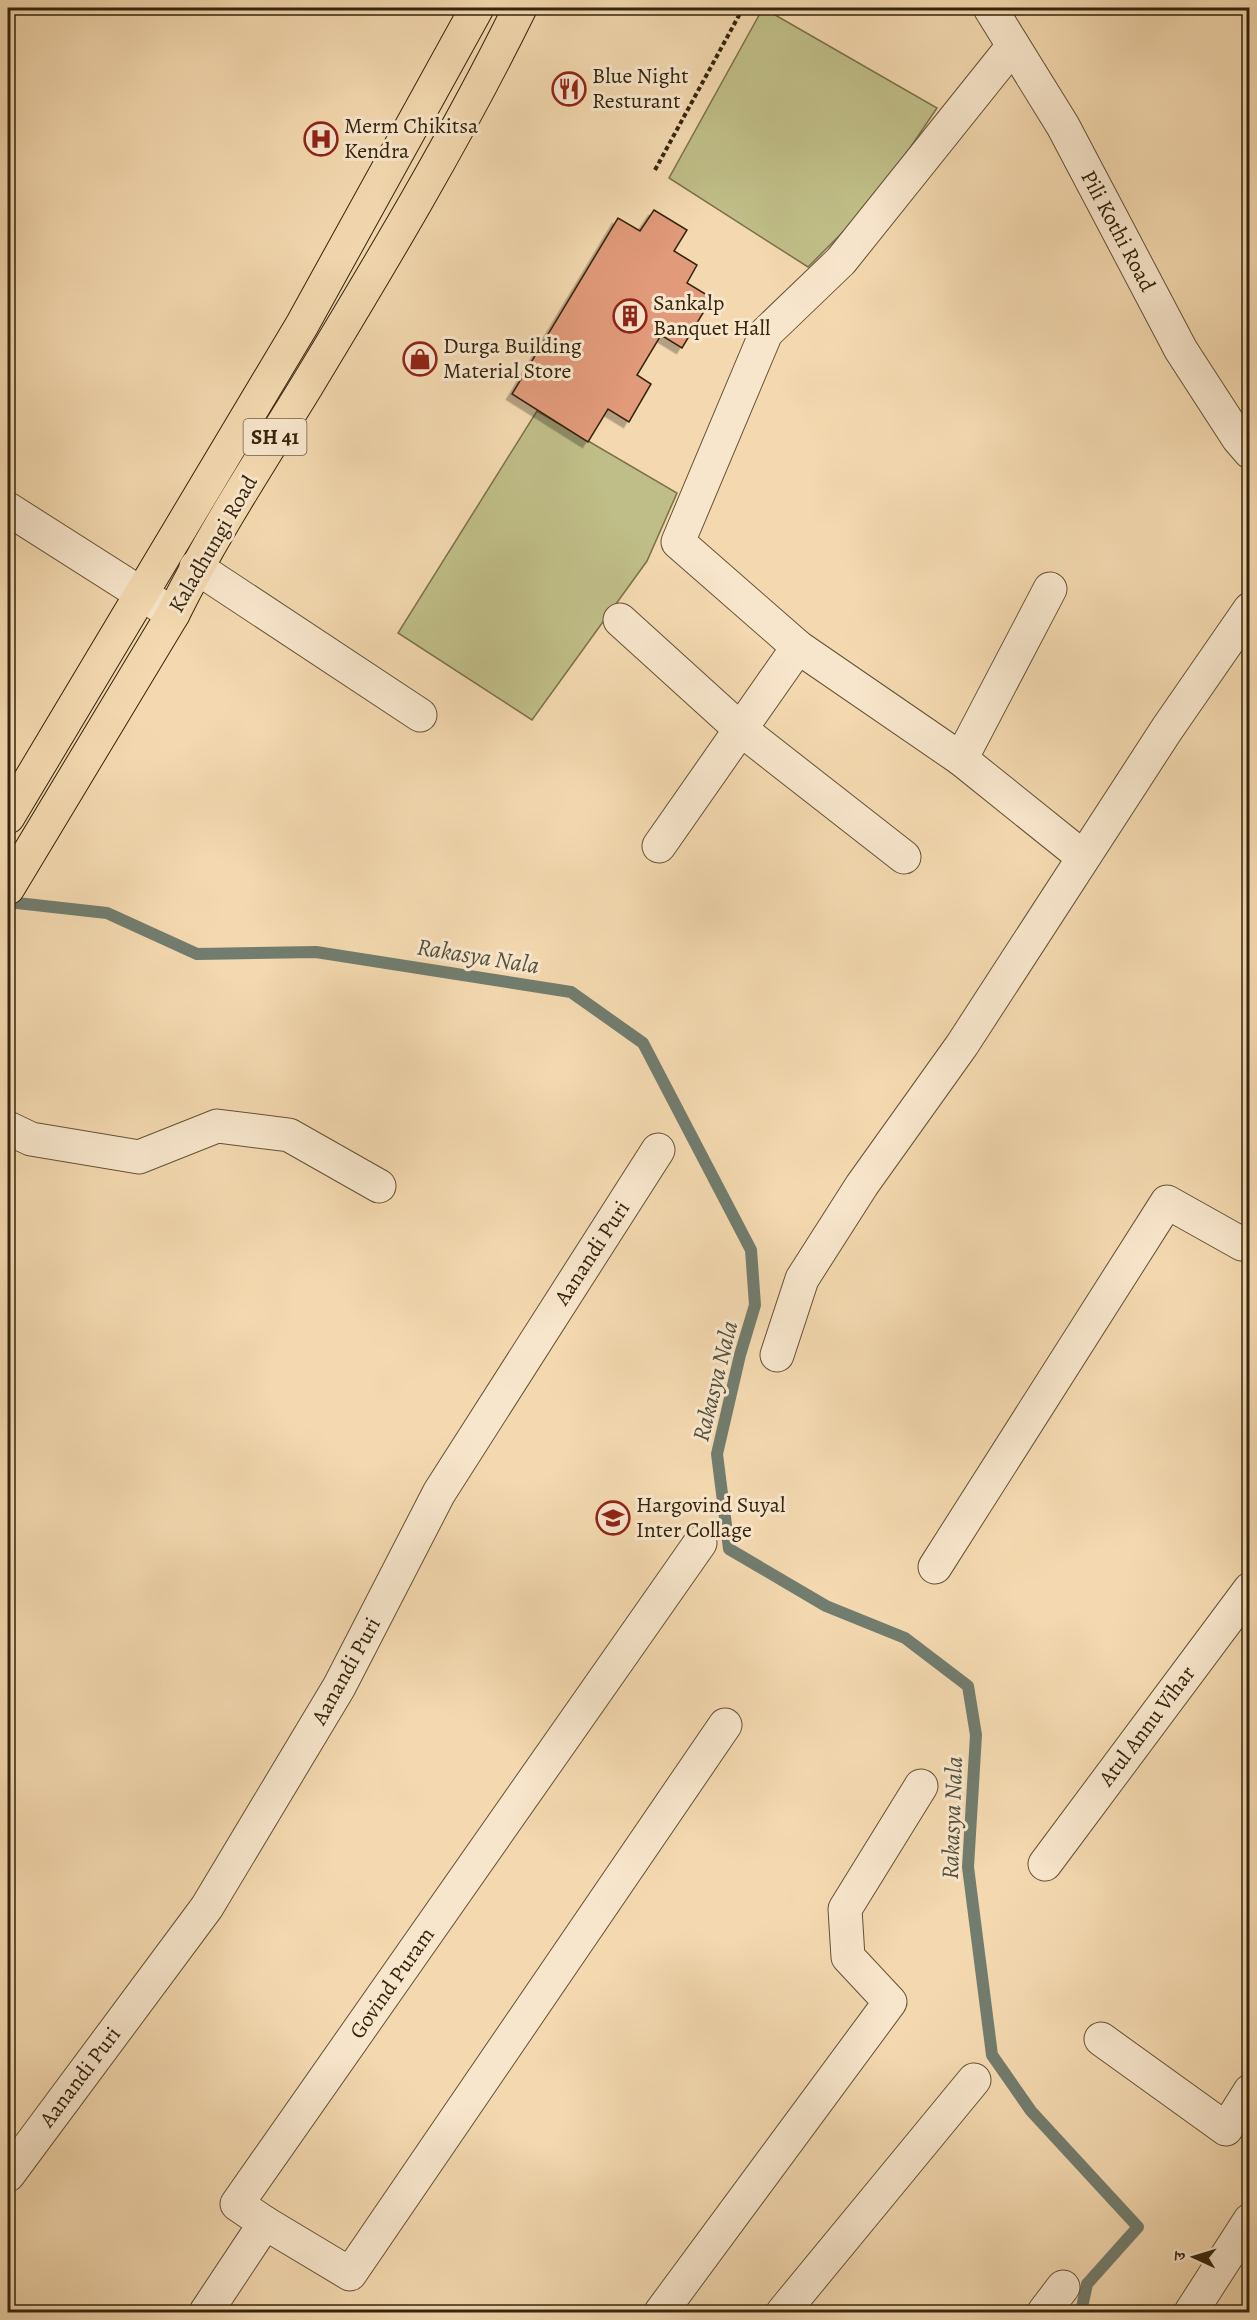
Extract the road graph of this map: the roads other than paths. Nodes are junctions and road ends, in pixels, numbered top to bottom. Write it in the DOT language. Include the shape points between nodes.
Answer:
graph roads {
  1 [pos="477,8"];
  2 [pos="520,8"];
  3 [pos="990,8"];
  4 [pos="1013,45"];
  5 [pos="1246,440"];
  6 [pos="8,509"];
  7 [pos="196,567"];
  8 [pos="1050,589"];
  9 [pos="140,595"];
  10 [pos="1250,609"];
  11 [pos="173,614"];
  12 [pos="621,620"];
  13 [pos="798,647"];
  14 [pos="420,715"];
  15 [pos="739,729"];
  16 [pos="961,759"];
  17 [pos="8,817"];
  18 [pos="659,846"];
  19 [pos="904,857"];
  20 [pos="1083,857"];
  21 [pos="15,875"];
  22 [pos="8,1128"];
  23 [pos="658,1150"];
  24 [pos="379,1186"];
  25 [pos="1247,1240"];
  26 [pos="777,1355"];
  27 [pos="700,1543"];
  28 [pos="935,1567"];
  29 [pos="1250,1589"];
  30 [pos="725,1725"];
  31 [pos="921,1786"];
  32 [pos="1044,1864"];
  33 [pos="1101,2039"];
  34 [pos="974,2080"];
  35 [pos="1246,2105"];
  36 [pos="8,2175"];
  37 [pos="1250,2220"];
  38 [pos="265,2223"];
  39 [pos="206,2313"];
  40 [pos="661,2313"];
  41 [pos="783,2313"];
  42 [pos="1191,2313"];
  1 -- 9 [label="main road, Kaladhungi Road / SH 41" via="302,325"];
  2 -- 7 [label="main road, Kaladhungi Road / SH 41" via="489,70 354,306"];
  3 -- 4 [label="street, Pili Kothi Road"];
  4 -- 5 [label="street, Pili Kothi Road" via="1063,126 1181,350"];
  4 -- 13 [label="street" via="842,261 765,333 678,542"];
  6 -- 9 [label="street"];
  7 -- 11 [label="main road, Kaladhungi Road / SH 41"];
  7 -- 14 [label="street"];
  8 -- 16 [label="street"];
  9 -- 11 [label="street"];
  9 -- 17 [label="main road, Kaladhungi Road / SH 41"];
  10 -- 20 [label="street"];
  11 -- 21 [label="main road, Kaladhungi Road / SH 41"];
  12 -- 15 [label="street"];
  13 -- 15 [label="street"];
  13 -- 16 [label="street"];
  15 -- 18 [label="street"];
  15 -- 19 [label="street"];
  16 -- 20 [label="street"];
  20 -- 26 [label="street" via="962,1045 862,1185 802,1279"];
  22 -- 24 [label="street" via="31,1139 138,1157 217,1126 289,1135"];
  23 -- 36 [label="street, Aanandi Puri" via="439,1493 339,1687 207,1907"];
  25 -- 28 [label="street" via="1167,1202"];
  27 -- 38 [label="street, Govind Puram" via="237,2204"];
  29 -- 32 [label="street, Atul Annu Vihar"];
  30 -- 38 [label="street" via="350,2274"];
  31 -- 40 [label="street" via="846,1909 848,1957 890,2002"];
  33 -- 35 [label="street" via="1226,2129"];
  34 -- 41 [label="street"];
  37 -- 42 [label="street"];
  38 -- 39 [label="street"];
}
